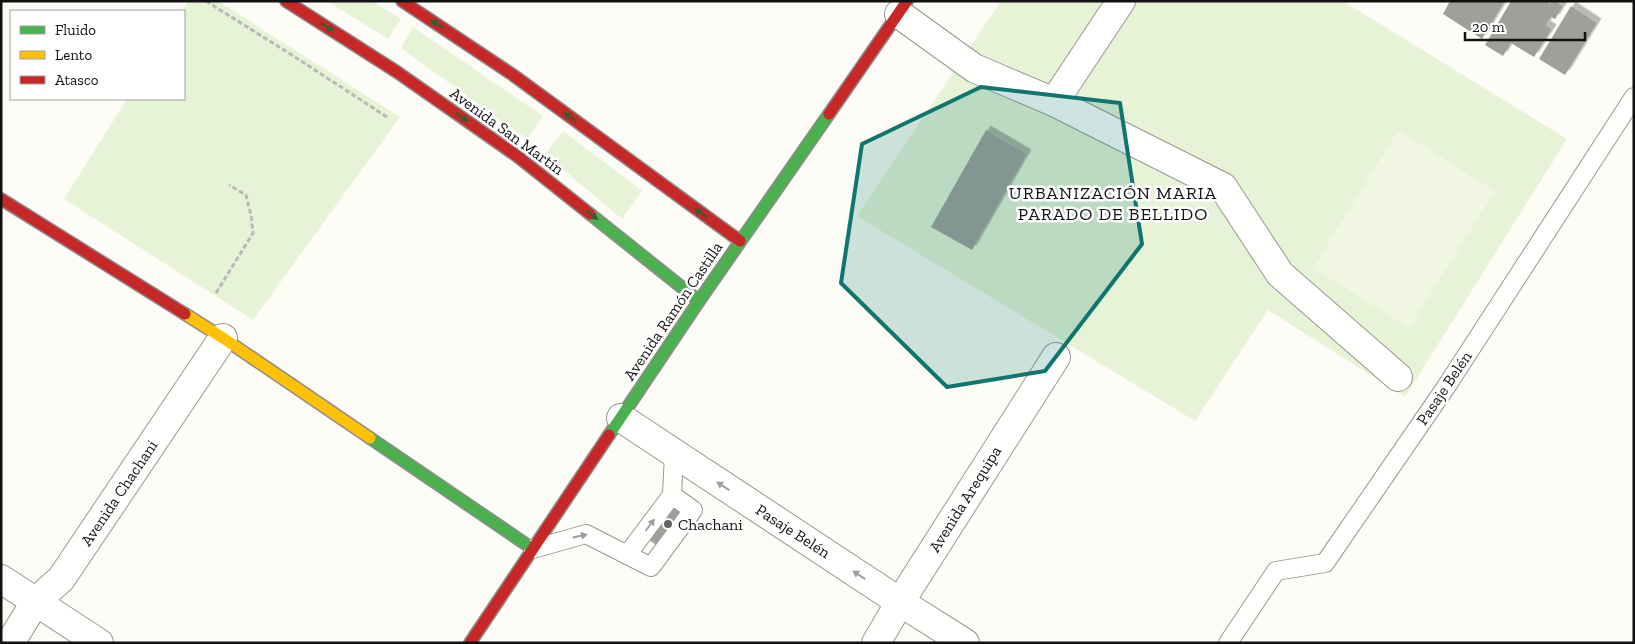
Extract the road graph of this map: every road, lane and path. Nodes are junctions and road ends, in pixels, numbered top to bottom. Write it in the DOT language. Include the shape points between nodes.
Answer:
graph roads {
  1 [pos="206,1"];
  2 [pos="286,1"];
  3 [pos="402,1"];
  4 [pos="1122,1"];
  5 [pos="903,8"];
  6 [pos="1634,97"];
  7 [pos="1054,102"];
  8 [pos="387,117"];
  9 [pos="229,185"];
  10 [pos="1,199"];
  11 [pos="740,241"];
  12 [pos="213,298"];
  13 [pos="699,301"];
  14 [pos="223,338"];
  15 [pos="1056,357"];
  16 [pos="1398,376"];
  17 [pos="620,418"];
  18 [pos="674,454"];
  19 [pos="672,495"];
  20 [pos="533,549"];
  21 [pos="627,555"];
  22 [pos="1,579"];
  23 [pos="36,601"];
  24 [pos="900,602"];
  25 [pos="10,643"];
  26 [pos="99,643"];
  27 [pos="470,643"];
  28 [pos="876,643"];
  29 [pos="965,643"];
  30 [pos="1228,643"];
  1 -- 8 [label="path"];
  2 -- 13 [label="main road, Avenida San Martín, one-way" via="397,72 517,156"];
  11 -- 3 [label="main road, one-way" via="513,75"];
  4 -- 7 [label="street"];
  5 -- 7 [label="street" via="974,68"];
  5 -- 11 [label="main road, Avenida Ramón Castilla"];
  6 -- 30 [label="lane, Pasaje Belén" via="1446,388 1325,563 1276,571"];
  7 -- 16 [label="street" via="1223,188 1280,274"];
  9 -- 12 [label="path" via="246,195 254,233"];
  10 -- 14 [label="main road"];
  11 -- 13 [label="main road, Avenida Ramón Castilla"];
  13 -- 17 [label="main road, Avenida Ramón Castilla"];
  14 -- 20 [label="main road"];
  14 -- 23 [label="street, Avenida Chachani" via="61,579"];
  15 -- 24 [label="street, Avenida Arequipa"];
  17 -- 18 [label="street, Pasaje Belén"];
  17 -- 20 [label="main road, Avenida Ramón Castilla"];
  18 -- 19 [label="lane"];
  24 -- 18 [label="street, Pasaje Belén, one-way"];
  21 -- 19 [label="lane, one-way"];
  19 -- 21 [label="lane" via="693,510 651,567"];
  20 -- 21 [label="lane, one-way" via="586,534"];
  20 -- 27 [label="main road, Avenida Ramón Castilla"];
  22 -- 23 [label="street"];
  23 -- 25 [label="street, Avenida Chachani"];
  23 -- 26 [label="street"];
  24 -- 28 [label="street, Avenida Arequipa"];
  24 -- 29 [label="street, Pasaje Belén"];
}
